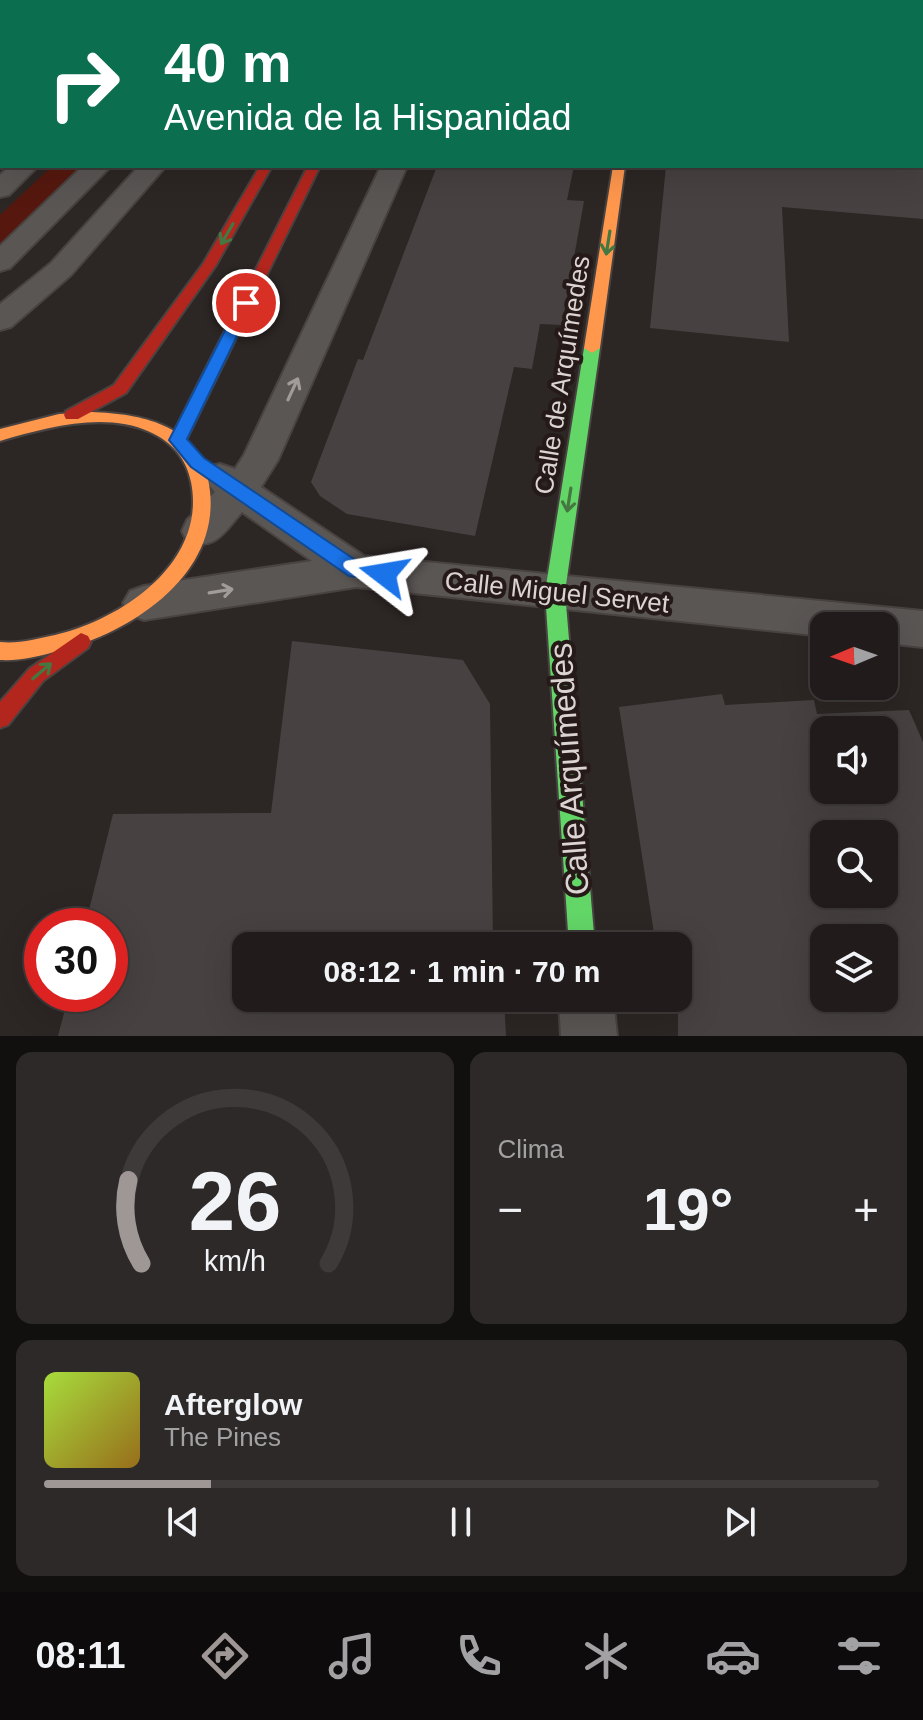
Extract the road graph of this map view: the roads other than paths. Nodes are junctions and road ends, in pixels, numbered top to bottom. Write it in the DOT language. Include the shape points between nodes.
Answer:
graph roads {
  1 [pos="23,168"];
  2 [pos="96,168"];
  3 [pos="151,168"];
  4 [pos="265,168"];
  5 [pos="313,168"];
  6 [pos="393,168"];
  7 [pos="619,168"];
  8 [pos="0,189"];
  9 [pos="0,262"];
  10 [pos="0,320"];
  11 [pos="71,415"];
  12 [pos="0,435"];
  13 [pos="188,452"];
  14 [pos="250,475"];
  15 [pos="201,531"];
  16 [pos="356,571"];
  17 [pos="555,592"];
  18 [pos="144,603"];
  19 [pos="923,629"];
  20 [pos="93,633"];
  21 [pos="0,651"];
  22 [pos="0,718"];
  23 [pos="581,932"];
  24 [pos="587,1012"];
  25 [pos="589,1036"];
  1 -- 8 [label="street"];
  2 -- 9 [label="street"];
  3 -- 10 [label="street" via="61,269"];
  4 -- 11 [label="main road, one-way" via="209,265 120,389"];
  5 -- 13 [label="main road"];
  14 -- 6 [label="street, one-way"];
  7 -- 17 [label="main road, Calle de Arquímedes, one-way"];
  11 -- 12 [label="main road"];
  11 -- 13 [label="main road" via="136,421"];
  13 -- 14 [label="street"];
  13 -- 15 [label="main road" via="207,494"];
  14 -- 15 [label="street"];
  14 -- 16 [label="street"];
  15 -- 18 [label="main road" via="180,568"];
  16 -- 17 [label="street, Calle Miguel Servet"];
  18 -- 16 [label="street, Calle Miguel Servet, one-way"];
  17 -- 19 [label="street, Calle Miguel Servet"];
  17 -- 23 [label="main road, Calle Arquímedes"];
  18 -- 20 [label="main road"];
  20 -- 21 [label="main road"];
  22 -- 20 [label="main road, one-way" via="36,675"];
  24 -- 25 [label="street"];
}
